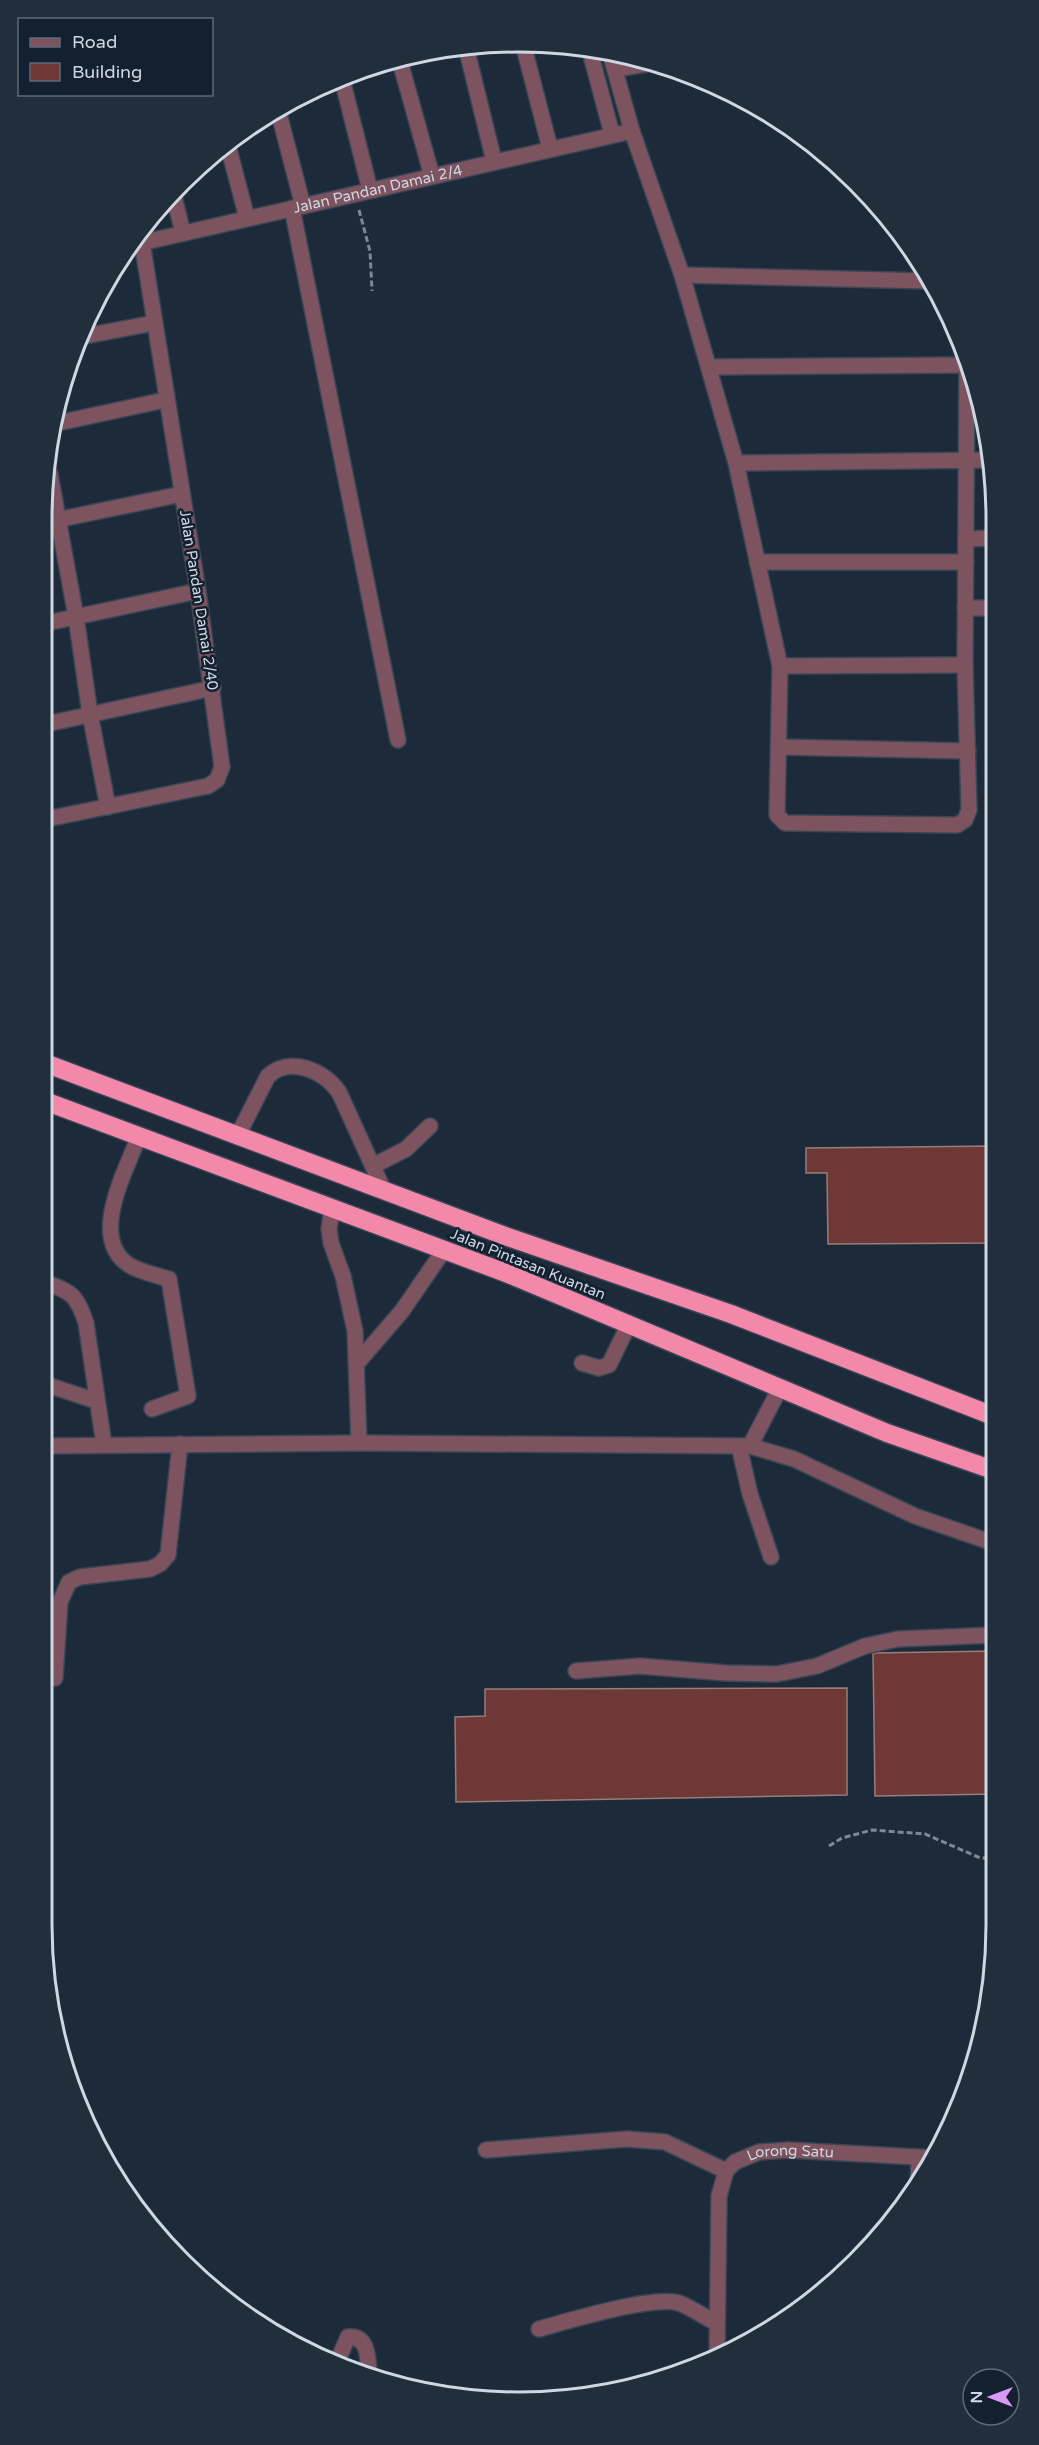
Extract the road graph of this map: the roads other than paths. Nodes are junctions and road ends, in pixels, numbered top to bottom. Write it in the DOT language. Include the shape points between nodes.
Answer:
graph roads {
  1 [pos="525,52"];
  2 [pos="468,55"];
  3 [pos="592,58"];
  4 [pos="613,61"];
  5 [pos="633,66"];
  6 [pos="402,67"];
  7 [pos="615,69"];
  8 [pos="344,87"];
  9 [pos="280,119"];
  10 [pos="632,131"];
  11 [pos="612,134"];
  12 [pos="550,148"];
  13 [pos="230,153"];
  14 [pos="494,161"];
  15 [pos="432,176"];
  16 [pos="370,190"];
  17 [pos="176,204"];
  18 [pos="297,207"];
  19 [pos="247,218"];
  20 [pos="183,233"];
  21 [pos="144,242"];
  22 [pos="138,250"];
  23 [pos="682,275"];
  24 [pos="921,281"];
  25 [pos="154,323"];
  26 [pos="91,335"];
  27 [pos="960,363"];
  28 [pos="709,367"];
  29 [pos="967,386"];
  30 [pos="165,400"];
  31 [pos="62,422"];
  32 [pos="968,460"];
  33 [pos="983,460"];
  34 [pos="736,463"];
  35 [pos="53,491"];
  36 [pos="182,494"];
  37 [pos="58,520"];
  38 [pos="52,521"];
  39 [pos="966,538"];
  40 [pos="986,538"];
  41 [pos="757,562"];
  42 [pos="966,562"];
  43 [pos="198,591"];
  44 [pos="965,608"];
  45 [pos="986,608"];
  46 [pos="76,617"];
  47 [pos="52,622"];
  48 [pos="966,665"];
  49 [pos="780,666"];
  50 [pos="213,688"];
  51 [pos="90,714"];
  52 [pos="52,723"];
  53 [pos="398,740"];
  54 [pos="778,747"];
  55 [pos="968,751"];
  56 [pos="108,807"];
  57 [pos="52,818"];
  58 [pos="52,1066"];
  59 [pos="52,1104"];
  60 [pos="430,1126"];
  61 [pos="139,1136"];
  62 [pos="237,1137"];
  63 [pos="373,1166"];
  64 [pos="384,1191"];
  65 [pos="332,1208"];
  66 [pos="444,1250"];
  67 [pos="52,1285"];
  68 [pos="629,1323"];
  69 [pos="358,1362"];
  70 [pos="582,1363"];
  71 [pos="52,1386"];
  72 [pos="780,1388"];
  73 [pos="96,1401"];
  74 [pos="152,1409"];
  75 [pos="986,1413"];
  76 [pos="358,1443"];
  77 [pos="104,1444"];
  78 [pos="180,1444"];
  79 [pos="52,1446"];
  80 [pos="745,1446"];
  81 [pos="986,1467"];
  82 [pos="986,1541"];
  83 [pos="771,1557"];
  84 [pos="986,1635"];
  85 [pos="576,1671"];
  86 [pos="55,1678"];
  87 [pos="486,2150"];
  88 [pos="920,2158"];
  89 [pos="925,2158"];
  90 [pos="919,2167"];
  91 [pos="726,2171"];
  92 [pos="716,2323"];
  93 [pos="539,2329"];
  94 [pos="717,2348"];
  95 [pos="340,2356"];
  96 [pos="368,2368"];
  1 -- 12 [label="street"];
  2 -- 14 [label="street"];
  3 -- 11 [label="street"];
  4 -- 7 [label="street"];
  5 -- 7 [label="street"];
  6 -- 15 [label="street"];
  7 -- 10 [label="street"];
  8 -- 16 [label="street"];
  9 -- 18 [label="street"];
  10 -- 11 [label="street, Jalan Pandan Damai 2/4"];
  10 -- 23 [label="street"];
  11 -- 12 [label="street, Jalan Pandan Damai 2/4"];
  12 -- 14 [label="street, Jalan Pandan Damai 2/4"];
  13 -- 19 [label="street"];
  14 -- 15 [label="street, Jalan Pandan Damai 2/4"];
  15 -- 16 [label="street, Jalan Pandan Damai 2/4"];
  16 -- 18 [label="street, Jalan Pandan Damai 2/4"];
  17 -- 20 [label="street"];
  18 -- 19 [label="street, Jalan Pandan Damai 2/4"];
  18 -- 53 [label="street"];
  19 -- 20 [label="street, Jalan Pandan Damai 2/4"];
  20 -- 21 [label="street, Jalan Pandan Damai 2/4"];
  22 -- 25 [label="street, Jalan Pandan Damai 2/40"];
  23 -- 24 [label="street"];
  23 -- 28 [label="street"];
  25 -- 26 [label="street"];
  25 -- 30 [label="street, Jalan Pandan Damai 2/40"];
  27 -- 28 [label="street"];
  28 -- 34 [label="street"];
  29 -- 32 [label="street"];
  30 -- 31 [label="street"];
  30 -- 36 [label="street, Jalan Pandan Damai 2/40"];
  32 -- 33 [label="street"];
  32 -- 34 [label="street"];
  32 -- 39 [label="street"];
  34 -- 41 [label="street"];
  35 -- 37 [label="street"];
  36 -- 37 [label="street"];
  36 -- 43 [label="street, Jalan Pandan Damai 2/40"];
  37 -- 38 [label="street"];
  37 -- 46 [label="street"];
  39 -- 40 [label="street"];
  39 -- 42 [label="street"];
  41 -- 42 [label="street"];
  41 -- 49 [label="street"];
  42 -- 44 [label="street"];
  43 -- 46 [label="street"];
  43 -- 50 [label="street, Jalan Pandan Damai 2/40"];
  44 -- 45 [label="street"];
  44 -- 48 [label="street"];
  46 -- 47 [label="street"];
  46 -- 51 [label="street"];
  48 -- 49 [label="street"];
  48 -- 55 [label="street"];
  49 -- 54 [label="street"];
  50 -- 51 [label="street"];
  50 -- 56 [label="street, Jalan Pandan Damai 2/40" via="222,766 217,780 208,786"];
  51 -- 52 [label="street"];
  51 -- 56 [label="street"];
  54 -- 55 [label="street"];
  54 -- 55 [label="street" via="777,815 785,823 957,825 965,820 969,810"];
  56 -- 57 [label="street, Jalan Pandan Damai 2/40"];
  58 -- 62 [label="highway, Jalan Pintasan Kuantan"];
  59 -- 61 [label="highway, Jalan Pintasan Kuantan"];
  60 -- 63 [label="street" via="405,1149"];
  61 -- 65 [label="highway, Jalan Pintasan Kuantan"];
  61 -- 74 [label="street" via="111,1213 112,1244 116,1254 130,1266 169,1279 188,1396"];
  62 -- 63 [label="street" via="268,1076 276,1068 304,1067 321,1075 339,1092"];
  62 -- 64 [label="highway, Jalan Pintasan Kuantan"];
  63 -- 64 [label="street"];
  64 -- 75 [label="highway, Jalan Pintasan Kuantan" via="731,1314"];
  65 -- 66 [label="highway, Jalan Pintasan Kuantan"];
  65 -- 69 [label="street" via="331,1243 350,1304"];
  66 -- 68 [label="highway, Jalan Pintasan Kuantan"];
  66 -- 69 [label="street" via="402,1311"];
  67 -- 73 [label="street" via="71,1293 80,1305"];
  68 -- 70 [label="street" via="609,1365 599,1368"];
  68 -- 72 [label="highway, Jalan Pintasan Kuantan"];
  69 -- 76 [label="street"];
  71 -- 73 [label="street"];
  72 -- 80 [label="street"];
  72 -- 81 [label="highway, Jalan Pintasan Kuantan" via="887,1433"];
  73 -- 77 [label="street"];
  76 -- 78 [label="street"];
  76 -- 80 [label="street"];
  77 -- 78 [label="street"];
  77 -- 79 [label="street"];
  78 -- 86 [label="street" via="168,1556 150,1569 80,1577 69,1582 60,1602"];
  80 -- 82 [label="street" via="794,1459 915,1516"];
  80 -- 83 [label="street" via="750,1494"];
  84 -- 85 [label="street" via="898,1639 865,1646 817,1666 777,1674 640,1666"];
  87 -- 91 [label="street" via="594,2140 665,2142"];
  88 -- 89 [label="street, Lorong Satu"];
  88 -- 90 [label="street"];
  88 -- 91 [label="street, Lorong Satu" via="789,2150 759,2152 744,2156"];
  91 -- 92 [label="street, Lorong Satu" via="719,2196"];
  92 -- 93 [label="street" via="678,2303 666,2303 606,2310"];
  92 -- 94 [label="street, Lorong Satu"];
  95 -- 96 [label="street" via="348,2337 355,2336 366,2348"];
}
